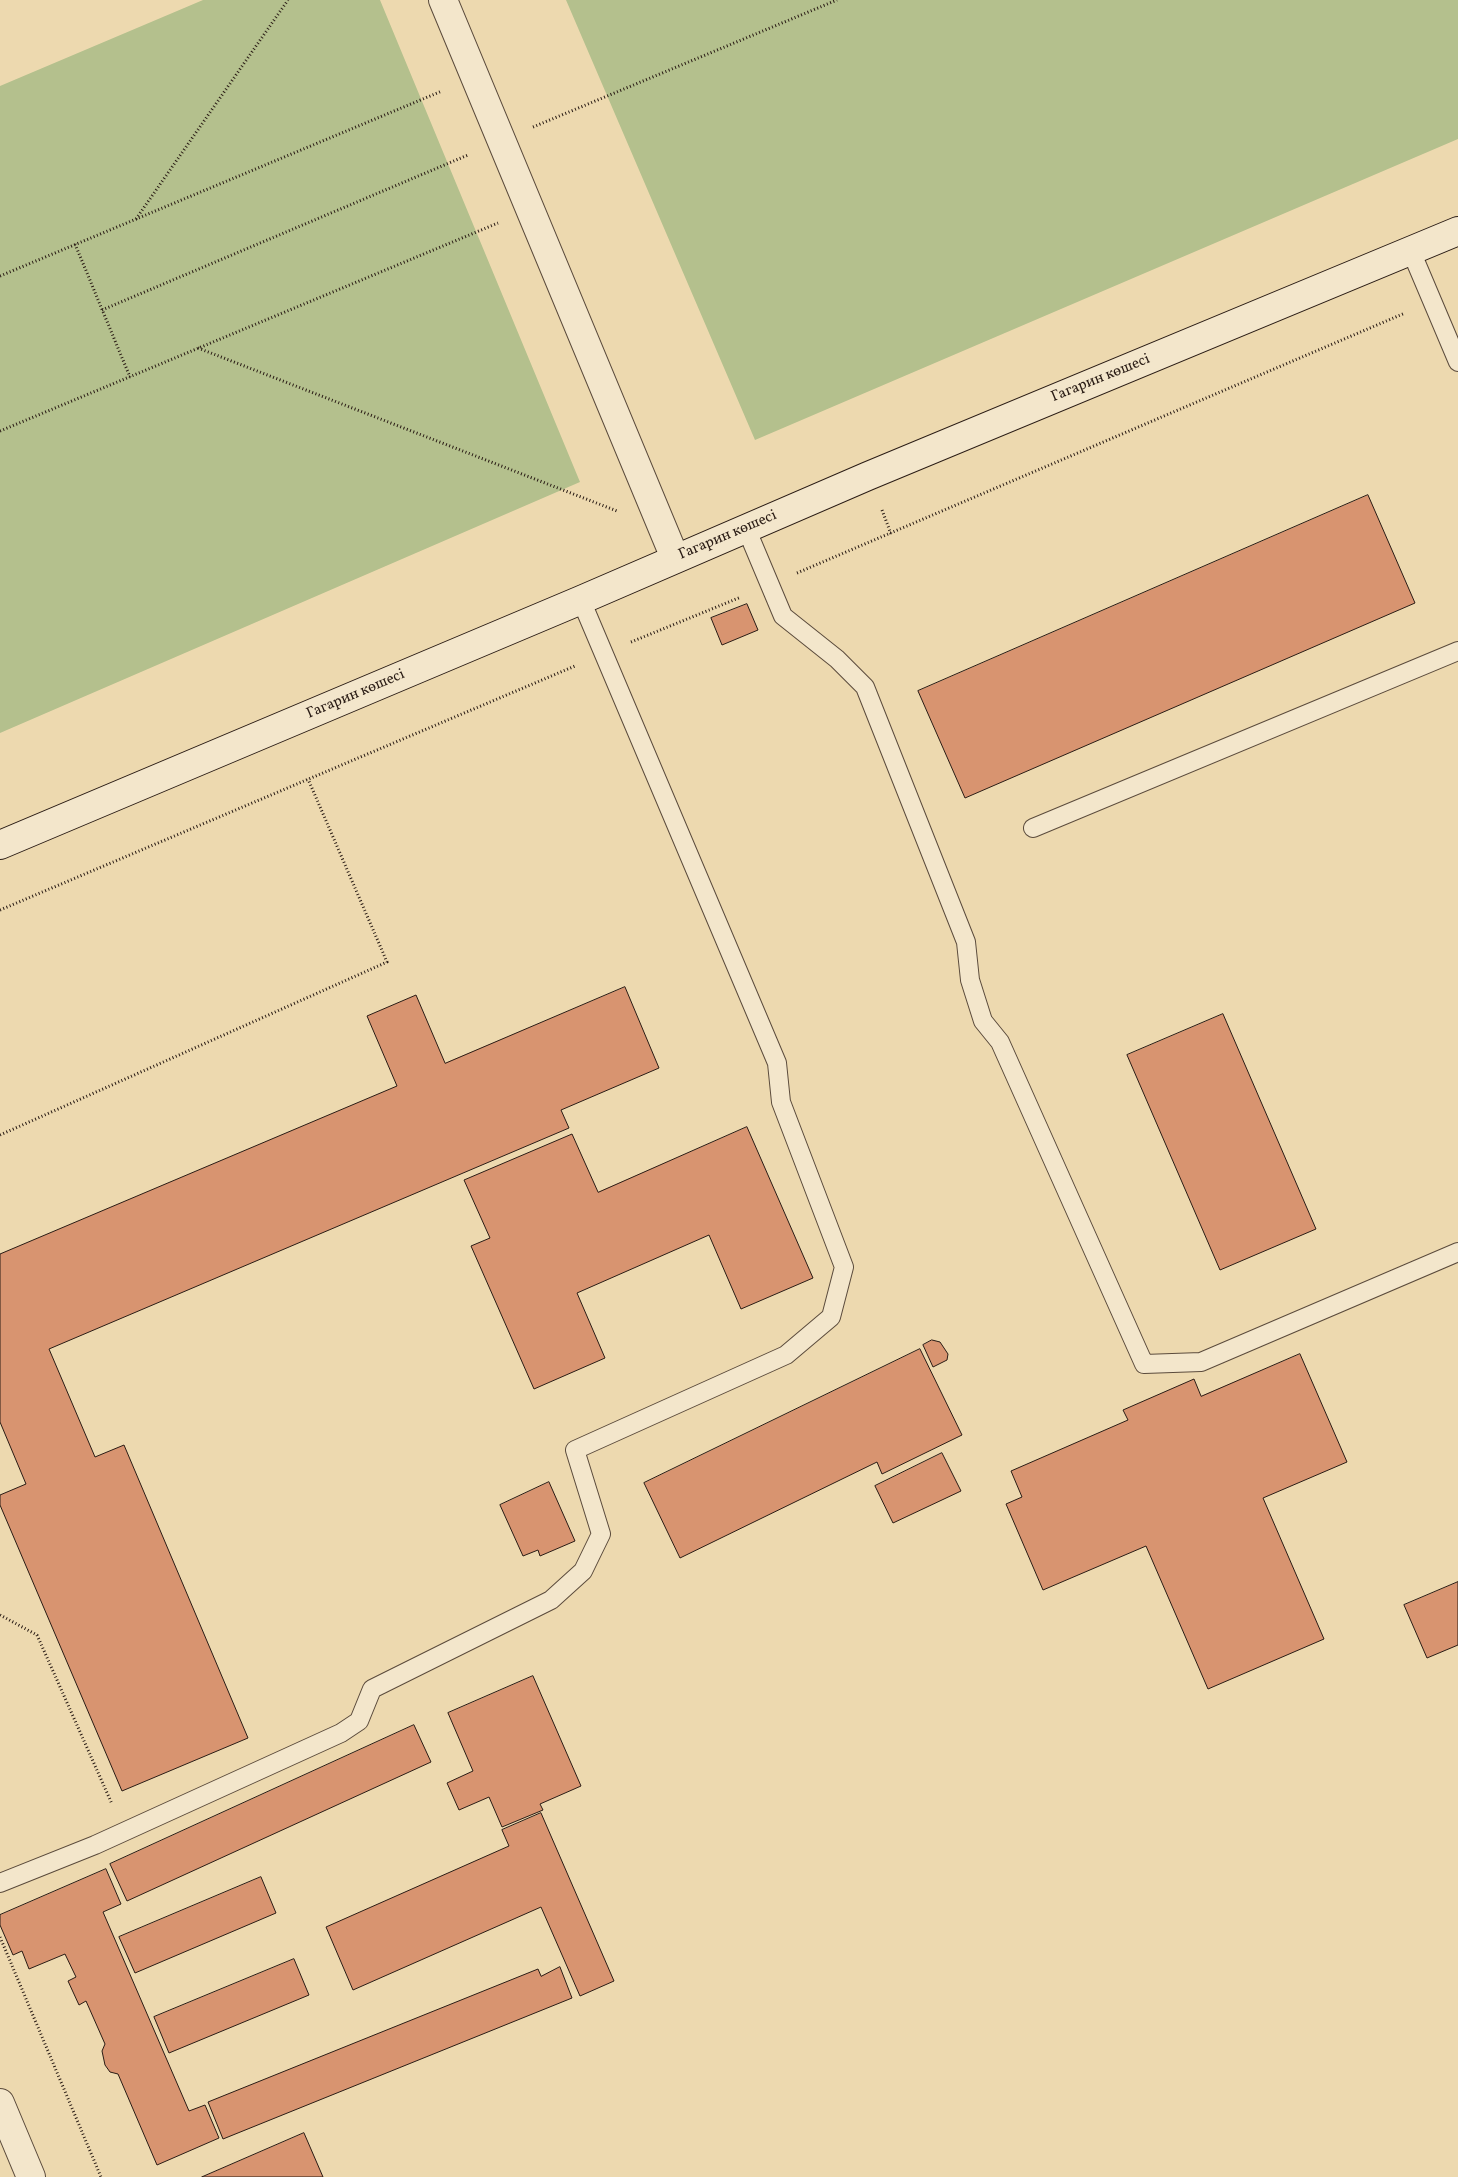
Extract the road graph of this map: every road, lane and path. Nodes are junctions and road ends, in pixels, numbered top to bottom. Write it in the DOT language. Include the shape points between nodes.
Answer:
graph roads {
  1 [pos="288,0"];
  2 [pos="443,0"];
  3 [pos="475,77"];
  4 [pos="530,210"];
  5 [pos="136,219"];
  6 [pos="1458,231"];
  7 [pos="75,244"];
  8 [pos="1411,251"];
  9 [pos="0,276"];
  10 [pos="1432,301"];
  11 [pos="198,348"];
  12 [pos="1458,362"];
  13 [pos="130,377"];
  14 [pos="0,431"];
  15 [pos="868,476"];
  16 [pos="663,528"];
  17 [pos="746,528"];
  18 [pos="891,534"];
  19 [pos="675,558"];
  20 [pos="771,584"];
  21 [pos="581,600"];
  22 [pos="1458,651"];
  23 [pos="604,654"];
  24 [pos="308,779"];
  25 [pos="1033,828"];
  26 [pos="0,845"];
  27 [pos="0,910"];
  28 [pos="0,1135"];
  29 [pos="1458,1252"];
  30 [pos="0,1615"];
  31 [pos="95,1845"];
  32 [pos="0,1883"];
  33 [pos="0,1937"];
  34 [pos="0,2103"];
  35 [pos="31,2177"];
  36 [pos="101,2177"];
  1 -- 5 [label="path"];
  2 -- 3 [label="main road"];
  3 -- 4 [label="main road"];
  3 -- 5 [label="path"];
  4 -- 11 [label="path"];
  4 -- 16 [label="main road"];
  5 -- 7 [label="path"];
  6 -- 8 [label="main road, Гагарин көшесі"];
  7 -- 9 [label="path"];
  7 -- 13 [label="path"];
  8 -- 10 [label="lane"];
  8 -- 15 [label="main road, Гагарин көшесі"];
  10 -- 12 [label="lane"];
  10 -- 18 [label="path"];
  11 -- 13 [label="path"];
  11 -- 16 [label="path"];
  13 -- 14 [label="path"];
  15 -- 17 [label="main road, Гагарин көшесі"];
  15 -- 18 [label="path"];
  16 -- 19 [label="main road"];
  17 -- 19 [label="main road, Гагарин көшесі"];
  17 -- 20 [label="lane"];
  18 -- 20 [label="path"];
  19 -- 21 [label="main road, Гагарин көшесі"];
  20 -- 23 [label="path"];
  20 -- 29 [label="lane" via="783,616 837,659 865,687 966,942 970,980 983,1021 1000,1042 1144,1364 1201,1362"];
  21 -- 23 [label="lane"];
  21 -- 26 [label="main road, Гагарин көшесі"];
  22 -- 25 [label="lane"];
  23 -- 24 [label="path"];
  23 -- 31 [label="lane" via="776,1063 781,1102 844,1268 831,1317 786,1355 575,1450 601,1534 583,1571 551,1600 372,1689 359,1721 341,1733"];
  24 -- 27 [label="path"];
  24 -- 28 [label="path" via="387,962"];
  30 -- 31 [label="path" via="37,1635 114,1809"];
  31 -- 32 [label="lane"];
  33 -- 36 [label="path"];
  34 -- 35 [label="main road"];
}
